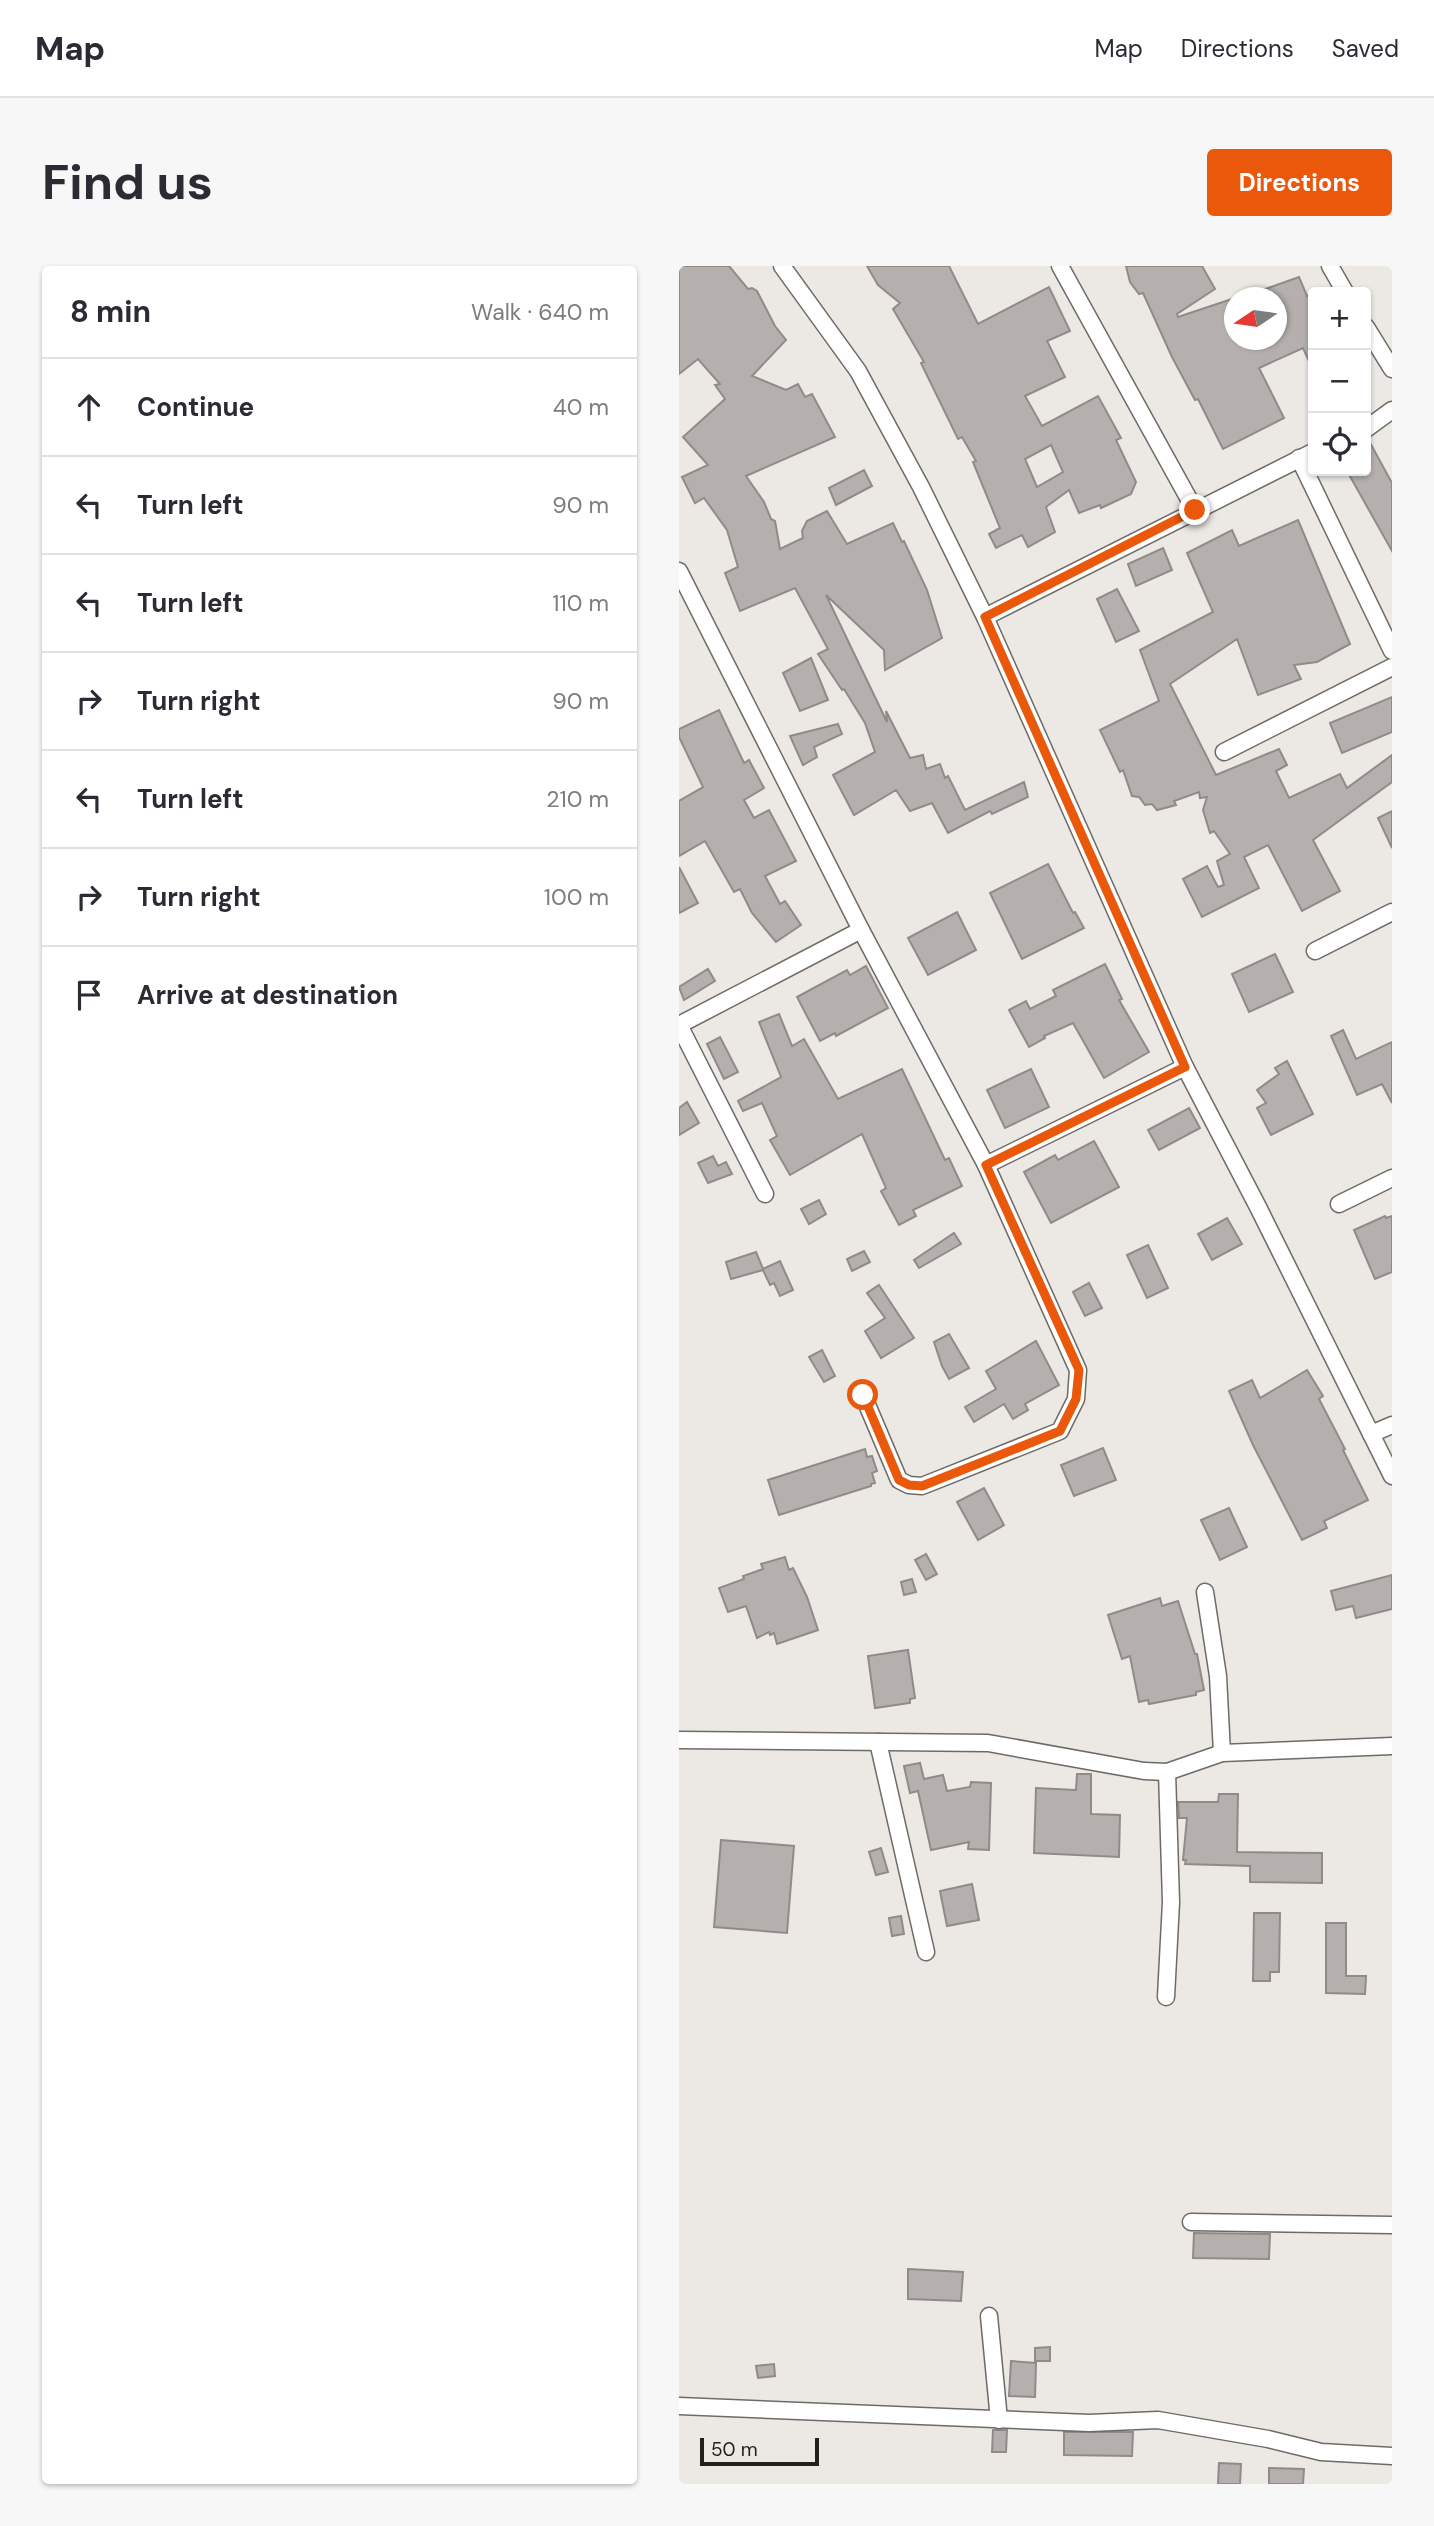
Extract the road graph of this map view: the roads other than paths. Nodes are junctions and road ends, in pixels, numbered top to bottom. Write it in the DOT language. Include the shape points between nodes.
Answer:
graph roads {
  1 [pos="782,266"];
  2 [pos="1060,266"];
  3 [pos="1330,266"];
  4 [pos="1342,287"];
  5 [pos="1371,335"];
  6 [pos="1392,369"];
  7 [pos="1392,410"];
  8 [pos="1371,425"];
  9 [pos="1306,455"];
  10 [pos="1195,510"];
  11 [pos="679,570"];
  12 [pos="985,617"];
  13 [pos="1392,651"];
  14 [pos="1392,667"];
  15 [pos="1224,752"];
  16 [pos="1392,912"];
  17 [pos="861,930"];
  18 [pos="1315,951"];
  19 [pos="1185,1067"];
  20 [pos="986,1165"];
  21 [pos="1392,1178"];
  22 [pos="765,1194"];
  23 [pos="1339,1204"];
  24 [pos="863,1395"];
  25 [pos="1392,1425"];
  26 [pos="1371,1434"];
  27 [pos="1392,1476"];
  28 [pos="1205,1592"];
  29 [pos="679,1740"];
  30 [pos="878,1742"];
  31 [pos="1392,1746"];
  32 [pos="1222,1753"];
  33 [pos="1167,1772"];
  34 [pos="926,1952"];
  35 [pos="1166,1997"];
  36 [pos="1191,2221"];
  37 [pos="1392,2225"];
  38 [pos="989,2316"];
  39 [pos="679,2406"];
  40 [pos="999,2420"];
  41 [pos="1392,2456"];
  1 -- 12 [label="street" via="858,371"];
  2 -- 10 [label="street"];
  3 -- 4 [label="street"];
  5 -- 6 [label="street"];
  7 -- 8 [label="street"];
  9 -- 10 [label="street"];
  9 -- 13 [label="street"];
  10 -- 12 [label="street"];
  11 -- 17 [label="street"];
  12 -- 19 [label="street"];
  14 -- 15 [label="street"];
  16 -- 18 [label="street"];
  17 -- 20 [label="street"];
  17 -- 22 [label="street" via="679,1025"];
  19 -- 20 [label="street"];
  19 -- 26 [label="street"];
  20 -- 24 [label="street" via="1079,1370 1076,1399 1060,1431 922,1486 909,1485 899,1480"];
  21 -- 23 [label="street"];
  25 -- 26 [label="street"];
  26 -- 27 [label="street"];
  28 -- 32 [label="street"];
  29 -- 30 [label="street"];
  30 -- 33 [label="street" via="988,1743"];
  30 -- 34 [label="street"];
  31 -- 32 [label="street"];
  32 -- 33 [label="street"];
  33 -- 35 [label="street" via="1171,1902"];
  36 -- 37 [label="street"];
  38 -- 40 [label="street"];
  39 -- 40 [label="street"];
  40 -- 41 [label="street" via="1158,2420 1321,2452"];
}
